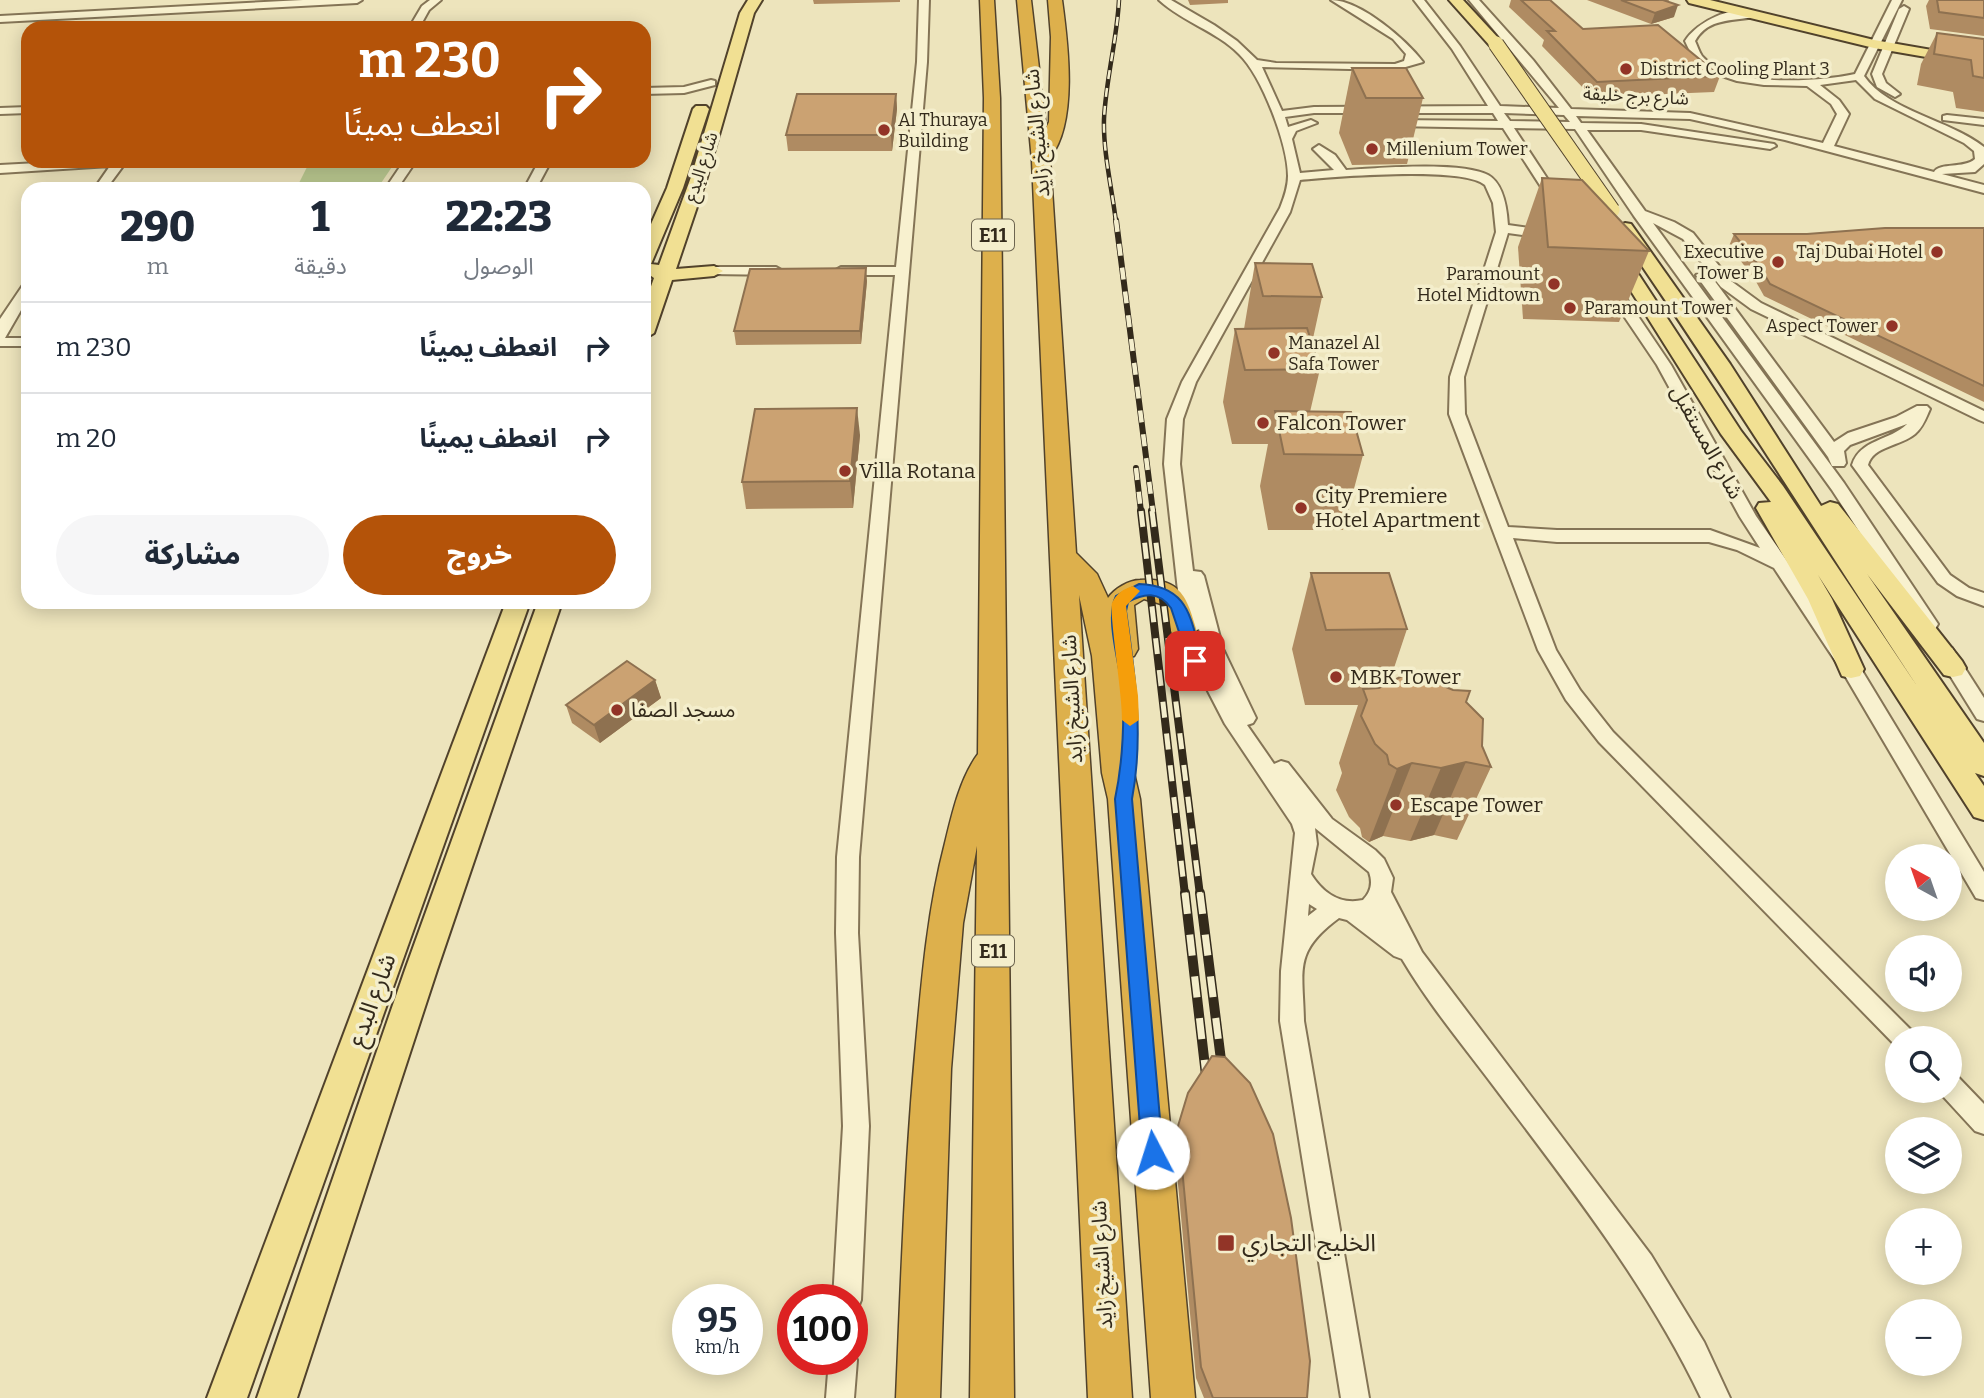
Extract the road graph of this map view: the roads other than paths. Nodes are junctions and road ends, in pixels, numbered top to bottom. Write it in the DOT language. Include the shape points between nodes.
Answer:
graph roads {
  1 [pos="141,0"];
  2 [pos="223,0"];
  3 [pos="358,0"];
  4 [pos="436,0"];
  5 [pos="737,0"];
  6 [pos="924,0"];
  7 [pos="987,0"];
  8 [pos="1024,0"];
  9 [pos="1055,0"];
  10 [pos="1164,0"];
  11 [pos="1336,0"];
  12 [pos="1419,0"];
  13 [pos="1456,0"];
  14 [pos="1474,0"];
  15 [pos="1694,0"];
  16 [pos="1898,0"];
  17 [pos="1908,0"];
  18 [pos="318,2"];
  19 [pos="1441,2"];
  20 [pos="182,3"];
  21 [pos="164,4"];
  22 [pos="421,4"];
  23 [pos="750,4"];
  24 [pos="102,7"];
  25 [pos="1721,8"];
  26 [pos="1,15"];
  27 [pos="56,15"];
  28 [pos="416,21"];
  29 [pos="1876,40"];
  30 [pos="1892,42"];
  31 [pos="1477,44"];
  32 [pos="1456,48"];
  33 [pos="1984,53"];
  34 [pos="1254,63"];
  35 [pos="1984,63"];
  36 [pos="1289,66"];
  37 [pos="1470,69"];
  38 [pos="1859,76"];
  39 [pos="1262,79"];
  40 [pos="1831,82"];
  41 [pos="711,83"];
  42 [pos="1811,84"];
  43 [pos="1867,88"];
  44 [pos="1552,90"];
  45 [pos="651,91"];
  46 [pos="671,91"];
  47 [pos="1271,100"];
  48 [pos="704,101"];
  49 [pos="21,110"];
  50 [pos="1314,110"];
  51 [pos="1453,110"];
  52 [pos="0,111"];
  53 [pos="1690,116"];
  54 [pos="1278,117"];
  55 [pos="1501,117"];
  56 [pos="1539,117"];
  57 [pos="1573,117"];
  58 [pos="1947,118"];
  59 [pos="1439,124"];
  60 [pos="1984,125"];
  61 [pos="1749,128"];
  62 [pos="1666,129"];
  63 [pos="1984,136"];
  64 [pos="1286,140"];
  65 [pos="1544,144"];
  66 [pos="1827,148"];
  67 [pos="1319,149"];
  68 [pos="1525,154"];
  69 [pos="1041,161"];
  70 [pos="1890,166"];
  71 [pos="21,168"];
  72 [pos="0,169"];
  73 [pos="1294,172"];
  74 [pos="1613,172"];
  75 [pos="1335,173"];
  76 [pos="1902,181"];
  77 [pos="1984,190"];
  78 [pos="1964,197"];
  79 [pos="1984,202"];
  80 [pos="1620,204"];
  81 [pos="1561,209"];
  82 [pos="1589,210"];
  83 [pos="1639,213"];
  84 [pos="660,218"];
  85 [pos="1503,230"];
  86 [pos="1563,233"];
  87 [pos="651,242"];
  88 [pos="1701,250"];
  89 [pos="671,255"];
  90 [pos="714,271"];
  91 [pos="785,271"];
  92 [pos="826,271"];
  93 [pos="903,271"];
  94 [pos="1602,272"];
  95 [pos="663,275"];
  96 [pos="21,297"];
  97 [pos="651,312"];
  98 [pos="4,319"];
  99 [pos="0,335"];
  100 [pos="0,342"];
  101 [pos="21,342"];
  102 [pos="1916,383"];
  103 [pos="1922,409"];
  104 [pos="1984,417"];
  105 [pos="1732,434"];
  106 [pos="1765,434"];
  107 [pos="1835,455"];
  108 [pos="1176,490"];
  109 [pos="1748,517"];
  110 [pos="1867,527"];
  111 [pos="1505,536"];
  112 [pos="1710,536"];
  113 [pos="1065,556"];
  114 [pos="1780,565"];
  115 [pos="1984,600"];
  116 [pos="515,609"];
  117 [pos="548,609"];
  118 [pos="1953,668"];
  119 [pos="1851,669"];
  120 [pos="1210,680"];
  121 [pos="1984,714"];
  122 [pos="473,722"];
  123 [pos="994,750"];
  124 [pos="1984,765"];
  125 [pos="1124,799"];
  126 [pos="1984,809"];
  127 [pos="476,811"];
  128 [pos="1354,848"];
  129 [pos="1306,854"];
  130 [pos="1302,878"];
  131 [pos="1984,891"];
  132 [pos="1381,894"];
  133 [pos="1343,910"];
  134 [pos="1295,947"];
  135 [pos="1413,959"];
  136 [pos="1891,1026"];
  137 [pos="1962,1099"];
  138 [pos="1984,1122"];
  139 [pos="847,1284"];
  140 [pos="842,1375"];
  141 [pos="227,1398"];
  142 [pos="277,1398"];
  143 [pos="840,1398"];
  144 [pos="918,1398"];
  145 [pos="992,1398"];
  146 [pos="1111,1398"];
  147 [pos="1172,1398"];
  148 [pos="1355,1398"];
  149 [pos="1717,1398"];
  1 -- 24 [label="street"];
  2 -- 20 [label="street"];
  3 -- 18 [label="street"];
  4 -- 22 [label="street"];
  5 -- 41 [label="main road, شارع البدع"];
  6 -- 93 [label="street"];
  7 -- 123 [label="highway, شارع الشيخ زايد / E11" via="992,111"];
  8 -- 69 [label="highway, شارع الشيخ زايد / E11"];
  9 -- 69 [label="highway" via="1058,122"];
  10 -- 34 [label="street"];
  11 -- 36 [label="street" via="1391,33 1418,61 1414,66"];
  12 -- 32 [label="street"];
  13 -- 80 [label="main road, bridge" via="1496,44"];
  14 -- 44 [label="street"];
  15 -- 25 [label="main road"];
  16 -- 29 [label="street"];
  17 -- 30 [label="street"];
  18 -- 20 [label="street"];
  18 -- 27 [label="street"];
  19 -- 31 [label="main road"];
  20 -- 21 [label="street"];
  21 -- 24 [label="street"];
  21 -- 27 [label="street"];
  22 -- 28 [label="street"];
  23 -- 89 [label="main road, شارع البدع"];
  24 -- 26 [label="street"];
  25 -- 29 [label="main road"];
  25 -- 29 [label="main road"];
  25 -- 42 [label="street" via="1690,41 1704,62 1753,81"];
  26 -- 27 [label="street"];
  29 -- 30 [label="main road"];
  29 -- 38 [label="street"];
  30 -- 33 [label="main road"];
  30 -- 35 [label="main road"];
  30 -- 58 [label="street" via="1877,74 1881,85"];
  31 -- 65 [label="main road"];
  32 -- 37 [label="street"];
  32 -- 56 [label="street" via="1475,64 1504,103"];
  34 -- 36 [label="street"];
  34 -- 39 [label="street"];
  36 -- 39 [label="street" via="1268,72"];
  37 -- 51 [label="street" via="1475,97"];
  37 -- 55 [label="street"];
  38 -- 40 [label="street"];
  38 -- 43 [label="street"];
  39 -- 47 [label="street"];
  40 -- 42 [label="street"];
  40 -- 43 [label="street"];
  41 -- 46 [label="street"];
  41 -- 48 [label="main road, شارع البدع"];
  42 -- 66 [label="street" via="1843,114"];
  43 -- 70 [label="street" via="1960,134 1982,156 1973,168 1961,171"];
  44 -- 53 [label="street" via="1585,103"];
  44 -- 57 [label="street"];
  45 -- 46 [label="street"];
  46 -- 48 [label="street"];
  47 -- 50 [label="street"];
  47 -- 54 [label="street"];
  48 -- 84 [label="main road, شارع البدع"];
  49 -- 52 [label="street"];
  50 -- 51 [label="street, شارع برج خليفة"];
  50 -- 54 [label="street, شارع برج خليفة"];
  51 -- 55 [label="street, شارع برج خليفة"];
  53 -- 57 [label="street, شارع برج خليفة"];
  53 -- 61 [label="street, شارع برج خليفة"];
  54 -- 64 [label="street"];
  54 -- 64 [label="street" via="1317,123 1292,129"];
  55 -- 56 [label="street, شارع برج خليفة"];
  55 -- 56 [label="street"];
  55 -- 59 [label="street, شارع برج خليفة"];
  55 -- 59 [label="street, شارع برج خليفة" via="1381,123"];
  55 -- 68 [label="street"];
  56 -- 57 [label="street, شارع برج خليفة"];
  56 -- 57 [label="street"];
  56 -- 57 [label="street, شارع برج خليفة"];
  56 -- 80 [label="street" via="1579,142 1612,183"];
  57 -- 61 [label="street" via="1665,119"];
  57 -- 62 [label="street, شارع برج خليفة"];
  57 -- 74 [label="street"];
  58 -- 60 [label="street"];
  58 -- 63 [label="street"];
  59 -- 68 [label="street" via="1493,134"];
  60 -- 63 [label="street"];
  61 -- 66 [label="street, شارع برج خليفة"];
  62 -- 74 [label="street" via="1630,131 1608,144"];
  62 -- 76 [label="street, شارع برج خليفة" via="1783,149"];
  64 -- 73 [label="street"];
  66 -- 70 [label="street, شارع برج خليفة"];
  67 -- 75 [label="street" via="1336,163"];
  68 -- 81 [label="street"];
  69 -- 113 [label="highway, شارع الشيخ زايد / E11"];
  70 -- 77 [label="street, شارع برج خليفة"];
  71 -- 72 [label="street"];
  73 -- 75 [label="street"];
  73 -- 108 [label="street" via="1284,212 1179,405 1171,448"];
  74 -- 80 [label="street"];
  75 -- 85 [label="street" via="1438,172 1471,177 1495,195"];
  78 -- 79 [label="street"];
  80 -- 83 [label="street"];
  80 -- 106 [label="main road"];
  82 -- 105 [label="main road, شارع المستقبل"];
  83 -- 88 [label="street" via="1679,230"];
  83 -- 110 [label="street"];
  84 -- 87 [label="main road, شارع البدع"];
  84 -- 95 [label="main road" via="664,231 652,270"];
  85 -- 86 [label="street"];
  85 -- 111 [label="street" via="1457,377 1455,398 1464,438"];
  88 -- 102 [label="street" via="1726,284 1745,299"];
  88 -- 107 [label="street" via="1698,263 1704,278"];
  89 -- 90 [label="main road" via="674,263 685,268"];
  89 -- 95 [label="main road, شارع البدع"];
  90 -- 91 [label="street"];
  90 -- 95 [label="main road"];
  92 -- 93 [label="street"];
  93 -- 139 [label="street" via="848,857 856,1136"];
  94 -- 109 [label="street, شارع المستقبل" via="1664,365"];
  95 -- 97 [label="main road, شارع البدع"];
  96 -- 98 [label="street"];
  98 -- 99 [label="street"];
  100 -- 101 [label="street"];
  102 -- 103 [label="street" via="1924,397"];
  102 -- 104 [label="street"];
  103 -- 107 [label="street" via="1902,422 1845,441"];
  103 -- 115 [label="street" via="1913,429 1864,452 1860,465 1944,579"];
  105 -- 119 [label="main road" via="1752,481 1820,599"];
  105 -- 126 [label="main road, شارع المستقبل" via="1776,491"];
  106 -- 118 [label="main road" via="1825,502"];
  106 -- 124 [label="main road"];
  107 -- 110 [label="street"];
  108 -- 120 [label="street" via="1189,617"];
  108 -- 128 [label="street" via="1203,616 1223,675 1273,758 1324,824"];
  109 -- 112 [label="street" via="1737,527"];
  109 -- 114 [label="street, شارع المستقبل"];
  110 -- 118 [label="street"];
  111 -- 112 [label="street"];
  111 -- 136 [label="street" via="1547,650 1584,711"];
  112 -- 114 [label="street" via="1743,545"];
  113 -- 125 [label="highway" via="1087,581 1096,600"];
  113 -- 146 [label="highway, شارع الشيخ زايد / E11"];
  114 -- 119 [label="street, شارع المستقبل"];
  116 -- 122 [label="main road, شارع البدع"];
  117 -- 127 [label="main road, شارع البدع"];
  118 -- 121 [label="street"];
  119 -- 131 [label="street, شارع المستقبل"];
  120 -- 125 [label="highway" via="1191,651 1171,597 1148,589 1125,595 1119,606 1130,696 1129,774"];
  120 -- 129 [label="street" via="1301,820"];
  122 -- 127 [label="main road" via="486,725 490,733 472,788"];
  122 -- 141 [label="main road, شارع البدع"];
  123 -- 144 [label="highway" via="964,829 945,919 927,1136"];
  123 -- 145 [label="highway, شارع الشيخ زايد / E11"];
  125 -- 147 [label="highway"];
  127 -- 142 [label="main road, شارع البدع"];
  128 -- 129 [label="street" via="1328,844"];
  128 -- 132 [label="street" via="1374,862 1383,883"];
  129 -- 130 [label="street"];
  130 -- 133 [label="street" via="1313,897"];
  130 -- 134 [label="street"];
  132 -- 133 [label="street" via="1365,908"];
  132 -- 135 [label="street"];
  133 -- 134 [label="street" via="1311,926"];
  133 -- 135 [label="street" via="1384,933"];
  134 -- 148 [label="street" via="1292,1021"];
  135 -- 149 [label="street" via="1650,1278"];
  137 -- 138 [label="street"];
  140 -- 143 [label="street"];
}
